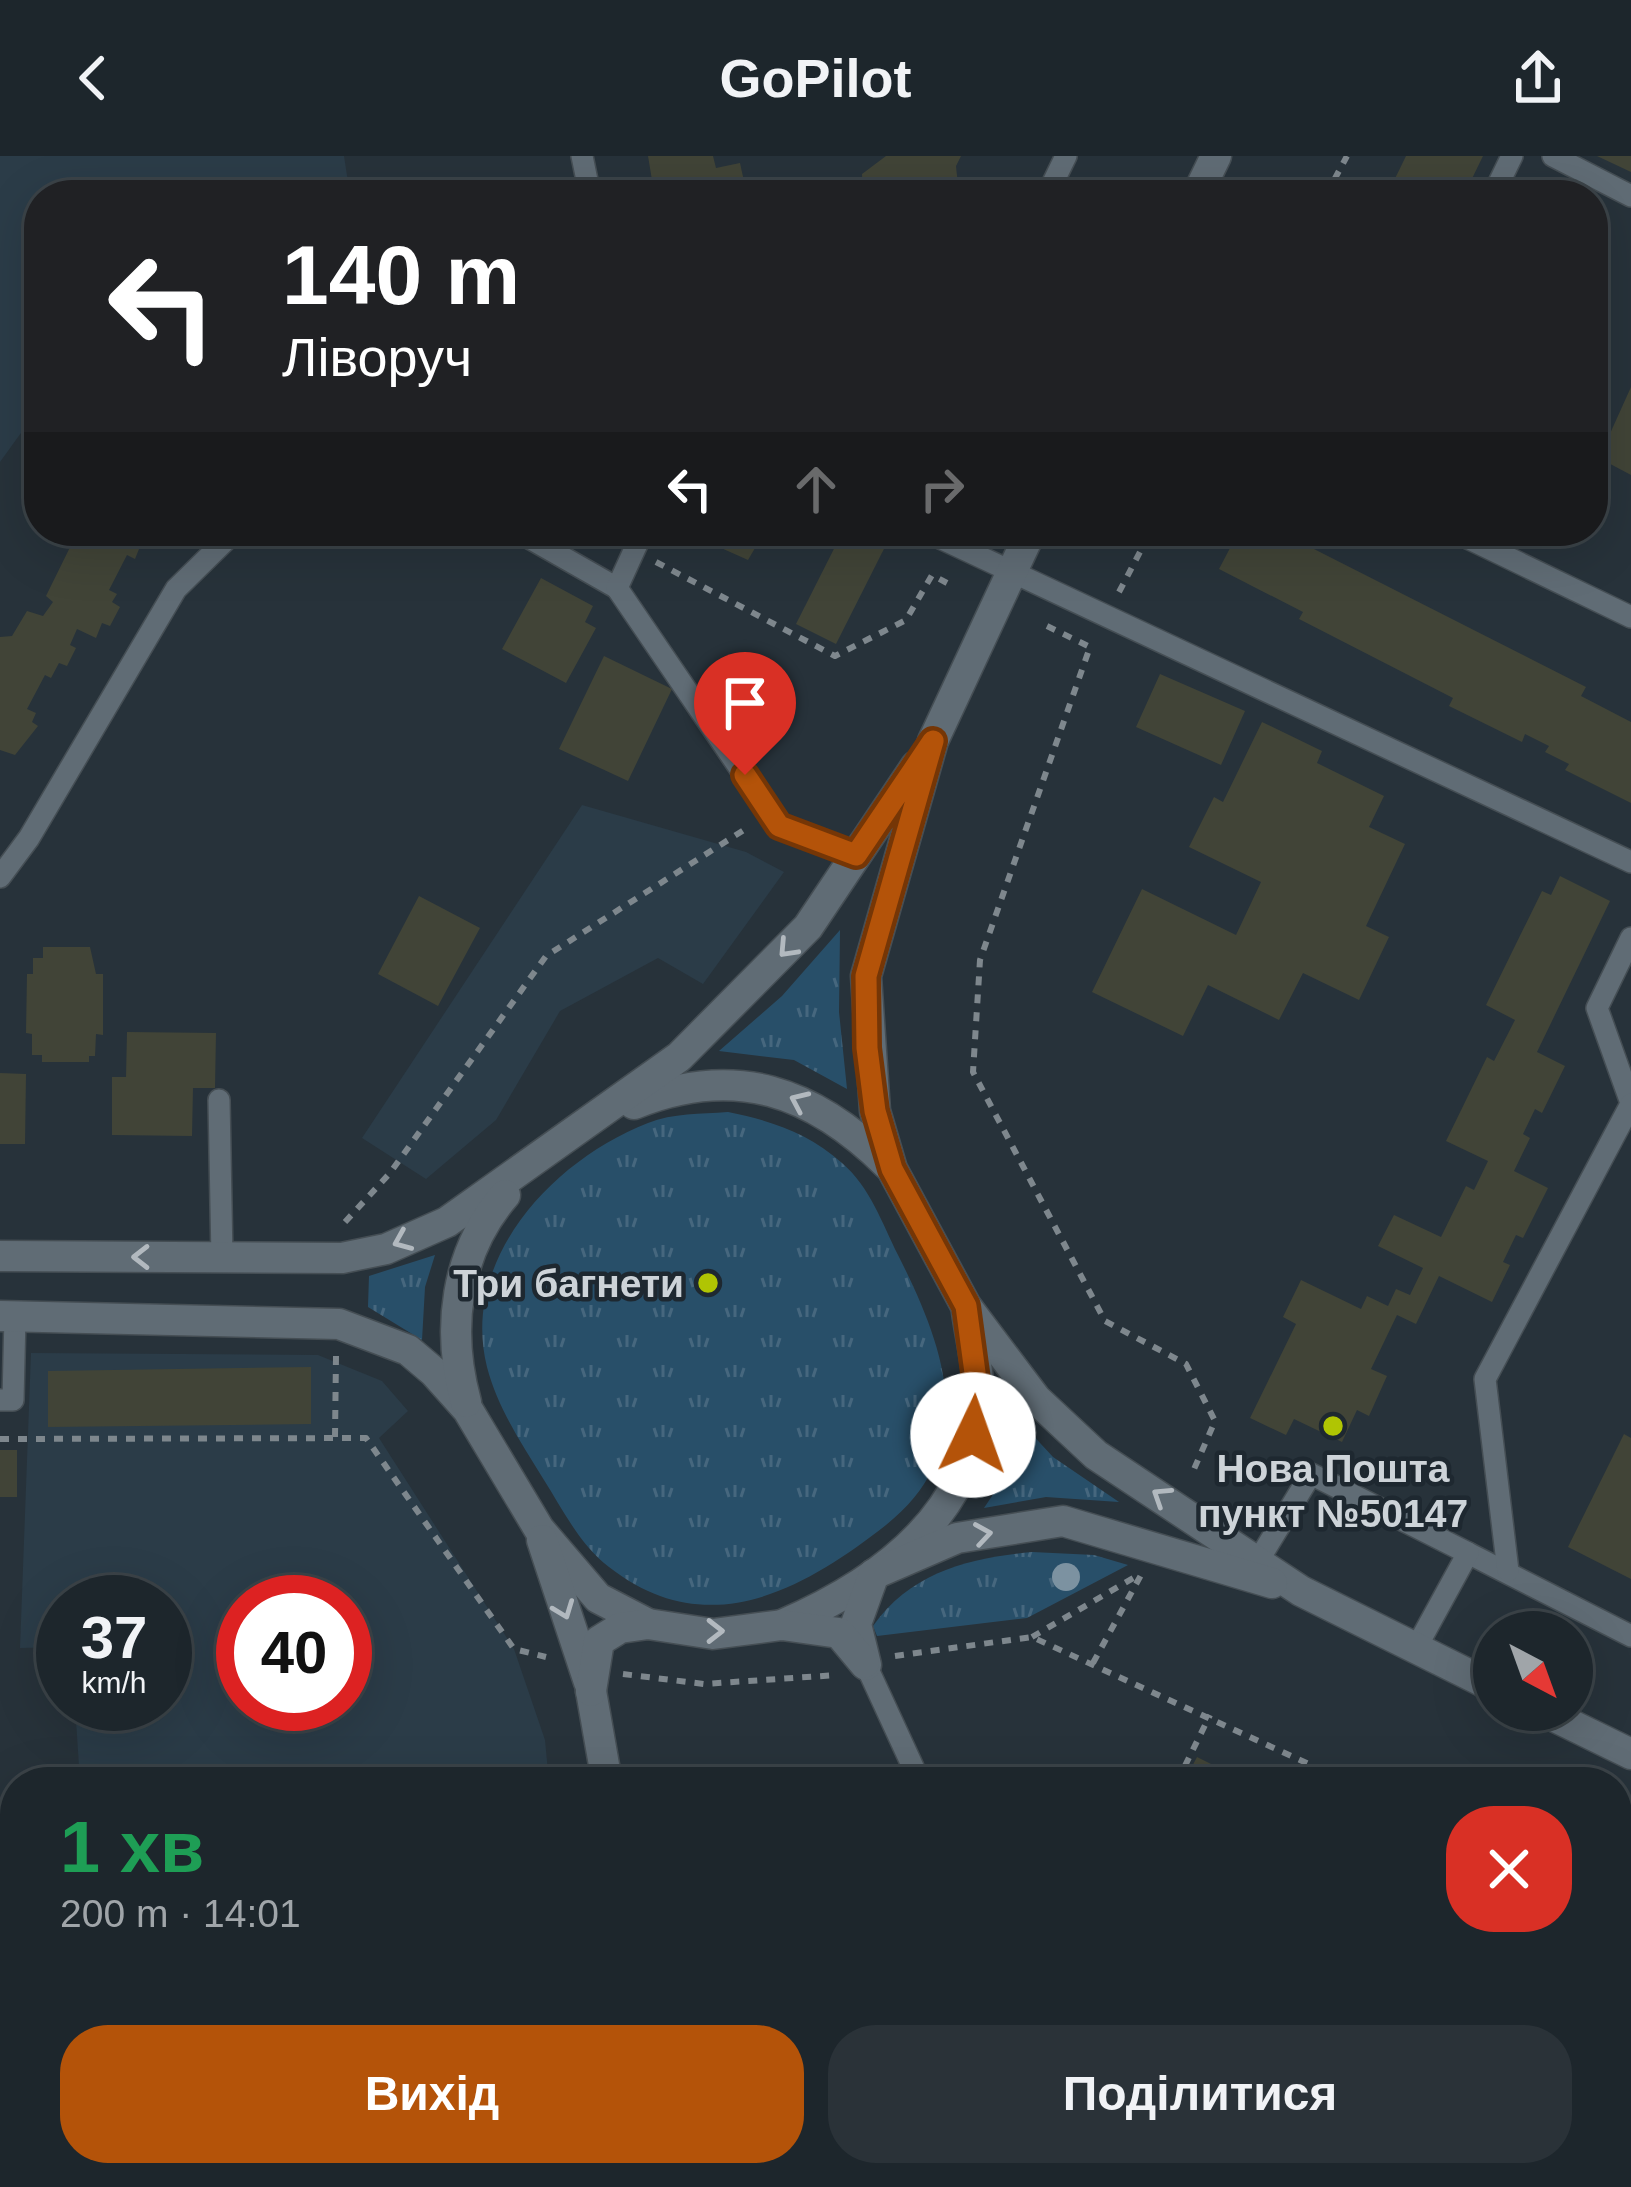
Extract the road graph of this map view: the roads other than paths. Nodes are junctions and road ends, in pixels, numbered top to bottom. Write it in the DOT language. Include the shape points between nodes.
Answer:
graph roads {
  1 [pos="1553,156"];
  2 [pos="1600,180"];
  3 [pos="220,546"];
  4 [pos="544,546"];
  5 [pos="636,546"];
  6 [pos="955,546"];
  7 [pos="1024,546"];
  8 [pos="1484,546"];
  9 [pos="1010,573"];
  10 [pos="617,587"];
  11 [pos="1631,617"];
  12 [pos="933,741"];
  13 [pos="856,855"];
  14 [pos="1631,862"];
  15 [pos="0,877"];
  16 [pos="1631,938"];
  17 [pos="219,1100"];
  18 [pos="1631,1103"];
  19 [pos="594,1120"];
  20 [pos="528,1167"];
  21 [pos="892,1169"];
  22 [pos="0,1256"];
  23 [pos="222,1258"];
  24 [pos="966,1306"];
  25 [pos="8,1316"];
  26 [pos="0,1400"];
  27 [pos="468,1410"];
  28 [pos="538,1528"];
  29 [pos="1468,1553"];
  30 [pos="1258,1562"];
  31 [pos="1508,1571"];
  32 [pos="874,1574"];
  33 [pos="1301,1591"];
  34 [pos="648,1624"];
  35 [pos="782,1625"];
  36 [pos="1631,1636"];
  37 [pos="1416,1648"];
  38 [pos="866,1665"];
  39 [pos="1473,1676"];
  40 [pos="591,1691"];
  41 [pos="1584,1731"];
  42 [pos="1631,1754"];
  43 [pos="604,1767"];
  44 [pos="913,1767"];
  1 -- 2 [label="lane"];
  3 -- 15 [label="lane" via="176,589"];
  4 -- 10 [label="lane"];
  5 -- 10 [label="lane"];
  6 -- 9 [label="lane"];
  7 -- 9 [label="street"];
  8 -- 11 [label="lane"];
  9 -- 12 [label="street"];
  9 -- 14 [label="lane"];
  10 -- 13 [label="lane" via="779,826"];
  12 -- 13 [label="street"];
  12 -- 21 [label="street" via="866,976 875,1111"];
  13 -- 19 [label="street, one-way" via="808,927 730,1010"];
  16 -- 18 [label="lane" via="1597,1008"];
  17 -- 23 [label="lane"];
  18 -- 31 [label="lane" via="1485,1379"];
  19 -- 20 [label="street"];
  21 -- 19 [label="street, one-way" via="851,1129 794,1095 731,1084 663,1092"];
  20 -- 23 [label="street, one-way" via="447,1222 386,1249 342,1258"];
  20 -- 27 [label="street" via="480,1223 459,1286 453,1357"];
  21 -- 24 [label="street"];
  23 -- 22 [label="street, one-way"];
  30 -- 24 [label="street, one-way" via="1096,1455 1036,1399"];
  24 -- 32 [label="street" via="979,1402 967,1469 936,1522"];
  25 -- 26 [label="lane" via="13,1400"];
  25 -- 27 [label="street" via="337,1336 408,1350"];
  27 -- 28 [label="street"];
  28 -- 34 [label="street" via="598,1598"];
  28 -- 40 [label="street, one-way"];
  29 -- 30 [label="lane" via="1311,1474"];
  29 -- 31 [label="lane"];
  29 -- 37 [label="lane"];
  30 -- 33 [label="street"];
  31 -- 36 [label="lane"];
  32 -- 33 [label="street, one-way" via="957,1538 1063,1521"];
  32 -- 35 [label="street"];
  32 -- 38 [label="street" via="856,1624"];
  33 -- 37 [label="street"];
  34 -- 35 [label="street, one-way" via="713,1634"];
  34 -- 40 [label="street" via="598,1641"];
  35 -- 38 [label="street" via="839,1633"];
  37 -- 39 [label="street"];
  38 -- 44 [label="lane"];
  40 -- 43 [label="street"];
  41 -- 42 [label="street"];
}
